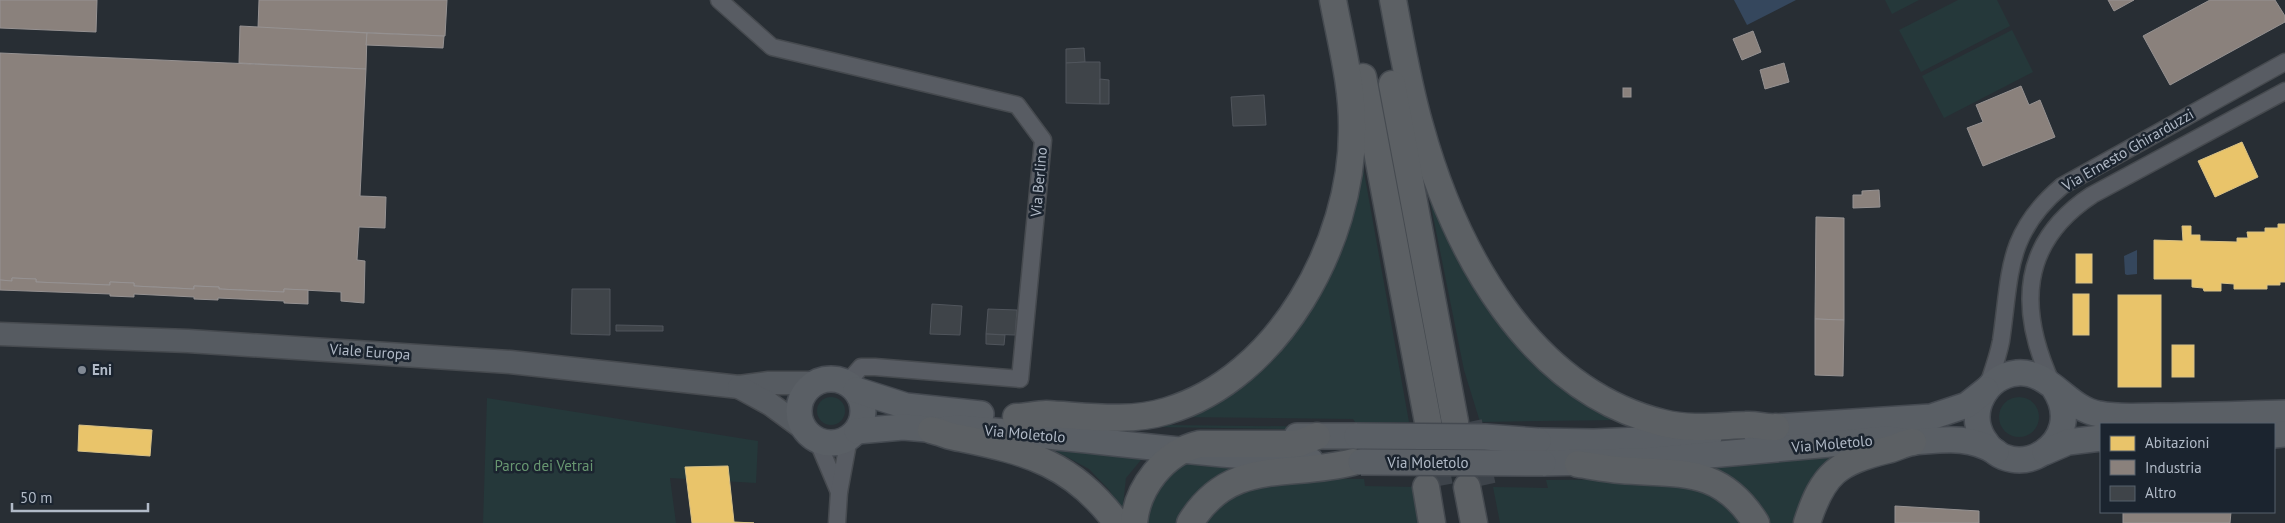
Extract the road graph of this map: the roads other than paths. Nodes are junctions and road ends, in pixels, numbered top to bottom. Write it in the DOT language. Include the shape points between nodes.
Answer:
graph roads {
  1 [pos="719,0"];
  2 [pos="1333,0"];
  3 [pos="1349,0"];
  4 [pos="1377,0"];
  5 [pos="1393,0"];
  6 [pos="2285,62"];
  7 [pos="2285,91"];
  8 [pos="0,334"];
  9 [pos="815,383"];
  10 [pos="739,386"];
  11 [pos="851,387"];
  12 [pos="2054,388"];
  13 [pos="1986,390"];
  14 [pos="2285,413"];
  15 [pos="1016,417"];
  16 [pos="1421,422"];
  17 [pos="1462,422"];
  18 [pos="1776,427"];
  19 [pos="931,430"];
  20 [pos="810,434"];
  21 [pos="853,434"];
  22 [pos="1317,436"];
  23 [pos="2100,438"];
  24 [pos="1913,442"];
  25 [pos="1181,451"];
  26 [pos="1540,452"];
  27 [pos="2045,452"];
  28 [pos="1997,453"];
  29 [pos="1357,462"];
  30 [pos="1578,464"];
  31 [pos="839,492"];
  32 [pos="837,523"];
  33 [pos="1117,523"];
  34 [pos="1134,523"];
  35 [pos="1190,523"];
  36 [pos="1432,523"];
  37 [pos="1447,523"];
  38 [pos="1474,523"];
  39 [pos="1490,523"];
  40 [pos="1756,523"];
  41 [pos="1807,523"];
  1 -- 11 [label="street, Via Berlino" via="772,47 1017,104 1043,140 1020,379 876,367 861,368"];
  2 -- 15 [label="highway" via="1351,106 1350,164 1339,214 1326,252 1307,292 1284,325 1235,375 1211,391 1167,411 1115,418 1044,414"];
  3 -- 16 [label="highway" via="1412,338 1412,394"];
  4 -- 17 [label="highway" via="1444,363"];
  5 -- 18 [label="highway" via="1414,104 1440,190 1477,265 1528,338 1556,367 1584,388 1651,419 1690,427"];
  6 -- 13 [label="street, Via Ernesto Ghirarduzzi" via="2062,186 2048,198 2026,227 2014,254 2000,341"];
  7 -- 12 [label="street, Via Ernesto Ghirarduzzi" via="2092,195 2072,208 2049,234 2035,264 2030,297 2035,342"];
  8 -- 10 [label="main road, Viale Europa" via="188,341 491,360"];
  9 -- 10 [label="main road, Via Moletolo"];
  9 -- 11 [label="main road, Via Moletolo" via="836,380"];
  9 -- 20 [label="main road" via="801,399 800,418"];
  10 -- 20 [label="main road"];
  11 -- 15 [label="main road, Via Moletolo" via="906,406"];
  11 -- 21 [label="main road" via="862,400 863,412"];
  12 -- 13 [label="main road, Via Moletolo" via="2037,376 2016,373 1996,380"];
  12 -- 14 [label="main road" via="2078,406 2105,415"];
  12 -- 27 [label="main road" via="2063,408 2064,422 2059,436"];
  13 -- 18 [label="main road, Via Moletolo" via="1966,405 1931,417"];
  13 -- 28 [label="main road" via="1979,403 1978,424 1987,444"];
  15 -- 22 [label="main road, Via Moletolo" via="1042,424 1135,432"];
  18 -- 26 [label="main road, Via Moletolo" via="1745,435 1615,441"];
  19 -- 21 [label="main road, Via Moletolo" via="903,427"];
  19 -- 25 [label="main road, Via Moletolo" via="955,428 1020,433"];
  19 -- 33 [label="highway" via="1018,450 1042,460 1089,491"];
  20 -- 21 [label="main road, Via Moletolo" via="828,443 839,443"];
  20 -- 31 [label="street"];
  21 -- 31 [label="street"];
  22 -- 25 [label="highway" via="1300,443 1200,444"];
  22 -- 26 [label="main road, Via Moletolo, bridge" via="1485,437"];
  23 -- 27 [label="main road" via="2068,442"];
  24 -- 28 [label="main road, Via Moletolo" via="1963,439"];
  24 -- 30 [label="main road, Via Moletolo" via="1882,439"];
  24 -- 41 [label="highway" via="1862,456 1839,468 1818,495"];
  25 -- 29 [label="main road, Via Moletolo"];
  25 -- 34 [label="highway" via="1147,484"];
  26 -- 29 [label="main road, Via Moletolo, bridge"];
  26 -- 30 [label="main road, Via Moletolo"];
  27 -- 28 [label="main road, Via Moletolo" via="2025,460"];
  29 -- 35 [label="highway" via="1245,477 1218,492"];
  30 -- 40 [label="highway" via="1704,478 1732,494"];
  31 -- 32 [label="street"];
  36 -- 37 [label="highway" via="1433,487"];
  38 -- 39 [label="highway" via="1475,487"];
}
